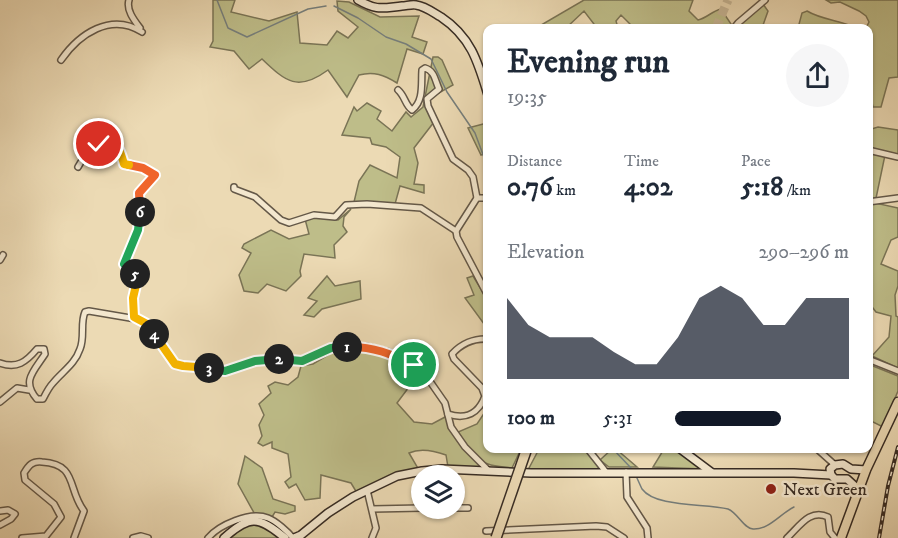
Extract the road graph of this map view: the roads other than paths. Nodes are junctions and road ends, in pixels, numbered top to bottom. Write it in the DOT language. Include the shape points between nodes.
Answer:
graph roads {
  1 [pos="129,0"];
  2 [pos="358,0"];
  3 [pos="765,0"];
  4 [pos="737,24"];
  5 [pos="61,60"];
  6 [pos="483,79"];
  7 [pos="398,90"];
  8 [pos="873,151"];
  9 [pos="898,157"];
  10 [pos="78,167"];
  11 [pos="234,187"];
  12 [pos="477,198"];
  13 [pos="483,198"];
  14 [pos="898,198"];
  15 [pos="873,201"];
  16 [pos="456,231"];
  17 [pos="483,287"];
  18 [pos="134,317"];
  19 [pos="483,339"];
  20 [pos="873,361"];
  21 [pos="0,363"];
  22 [pos="898,371"];
  23 [pos="29,390"];
  24 [pos="483,391"];
  25 [pos="483,401"];
  26 [pos="0,402"];
  27 [pos="898,402"];
  28 [pos="448,414"];
  29 [pos="525,453"];
  30 [pos="591,453"];
  31 [pos="686,453"];
  32 [pos="822,453"];
  33 [pos="835,465"];
  34 [pos="851,469"];
  35 [pos="866,470"];
  36 [pos="489,471"];
  37 [pos="606,472"];
  38 [pos="626,472"];
  39 [pos="711,472"];
  40 [pos="831,475"];
  41 [pos="847,479"];
  42 [pos="858,489"];
  43 [pos="368,490"];
  44 [pos="411,508"];
  45 [pos="372,509"];
  46 [pos="0,511"];
  47 [pos="0,525"];
  48 [pos="486,531"];
  49 [pos="22,538"];
  50 [pos="74,538"];
  51 [pos="133,538"];
  52 [pos="148,538"];
  53 [pos="208,538"];
  54 [pos="224,538"];
  55 [pos="285,538"];
  56 [pos="293,538"];
  57 [pos="372,538"];
  58 [pos="496,538"];
  59 [pos="624,538"];
  60 [pos="648,538"];
  61 [pos="787,538"];
  62 [pos="835,538"];
  63 [pos="841,538"];
  1 -- 5 [label="street" via="132,17 142,32 124,24 98,26"];
  2 -- 6 [label="street" via="372,8 416,4 433,12 465,38"];
  3 -- 4 [label="street"];
  7 -- 12 [label="street" via="412,110 423,86 422,70 430,69 439,89 427,99 428,106 453,159 473,177"];
  8 -- 9 [label="street"];
  10 -- 18 [label="street" via="84,155 109,140 118,147 124,164 155,175 139,193 140,222 124,261 137,281"];
  11 -- 16 [label="street" via="255,197 289,223 314,215 335,217 346,205 367,204 422,208"];
  12 -- 13 [label="street"];
  12 -- 16 [label="street"];
  14 -- 15 [label="street"];
  16 -- 17 [label="street"];
  18 -- 23 [label="street" via="85,312 83,339 75,359 43,399 37,399"];
  18 -- 28 [label="street" via="147,324 175,364 183,366 225,371 255,361 302,361 331,348 365,346 389,352 422,370 445,403"];
  19 -- 24 [label="street" via="474,339 452,354"];
  20 -- 22 [label="street"];
  21 -- 23 [label="street" via="15,366 29,359 37,349 44,349"];
  23 -- 26 [label="street" via="17,388"];
  25 -- 28 [label="street" via="469,416"];
  27 -- 35 [label="main road"];
  28 -- 36 [label="street" via="451,427 465,447"];
  29 -- 58 [label="highway, bridge"];
  30 -- 37 [label="street"];
  31 -- 39 [label="street"];
  32 -- 33 [label="street"];
  33 -- 34 [label="street"];
  33 -- 40 [label="street" via="830,469"];
  34 -- 35 [label="street"];
  34 -- 41 [label="street"];
  35 -- 42 [label="main road"];
  36 -- 37 [label="street"];
  36 -- 43 [label="street" via="422,471 397,476"];
  37 -- 38 [label="street"];
  38 -- 39 [label="street"];
  38 -- 60 [label="street" via="627,497 647,528"];
  39 -- 40 [label="street"];
  40 -- 41 [label="street"];
  41 -- 42 [label="street"];
  42 -- 63 [label="main road"];
  43 -- 45 [label="street"];
  43 -- 56 [label="street"];
  44 -- 45 [label="street"];
  45 -- 57 [label="street" via="376,528"];
  46 -- 47 [label="street" via="15,514"];
  48 -- 59 [label="street" via="596,526 607,527"];
  49 -- 50 [label="street" via="46,536 61,516 54,504 26,480 24,473 36,461 56,463 72,478 75,497 84,511"];
  51 -- 52 [label="street"];
  53 -- 56 [label="street" via="216,529 253,517 268,518"];
  54 -- 55 [label="street" via="249,521 266,523"];
  61 -- 62 [label="street" via="812,514 818,514 828,517"];
}
